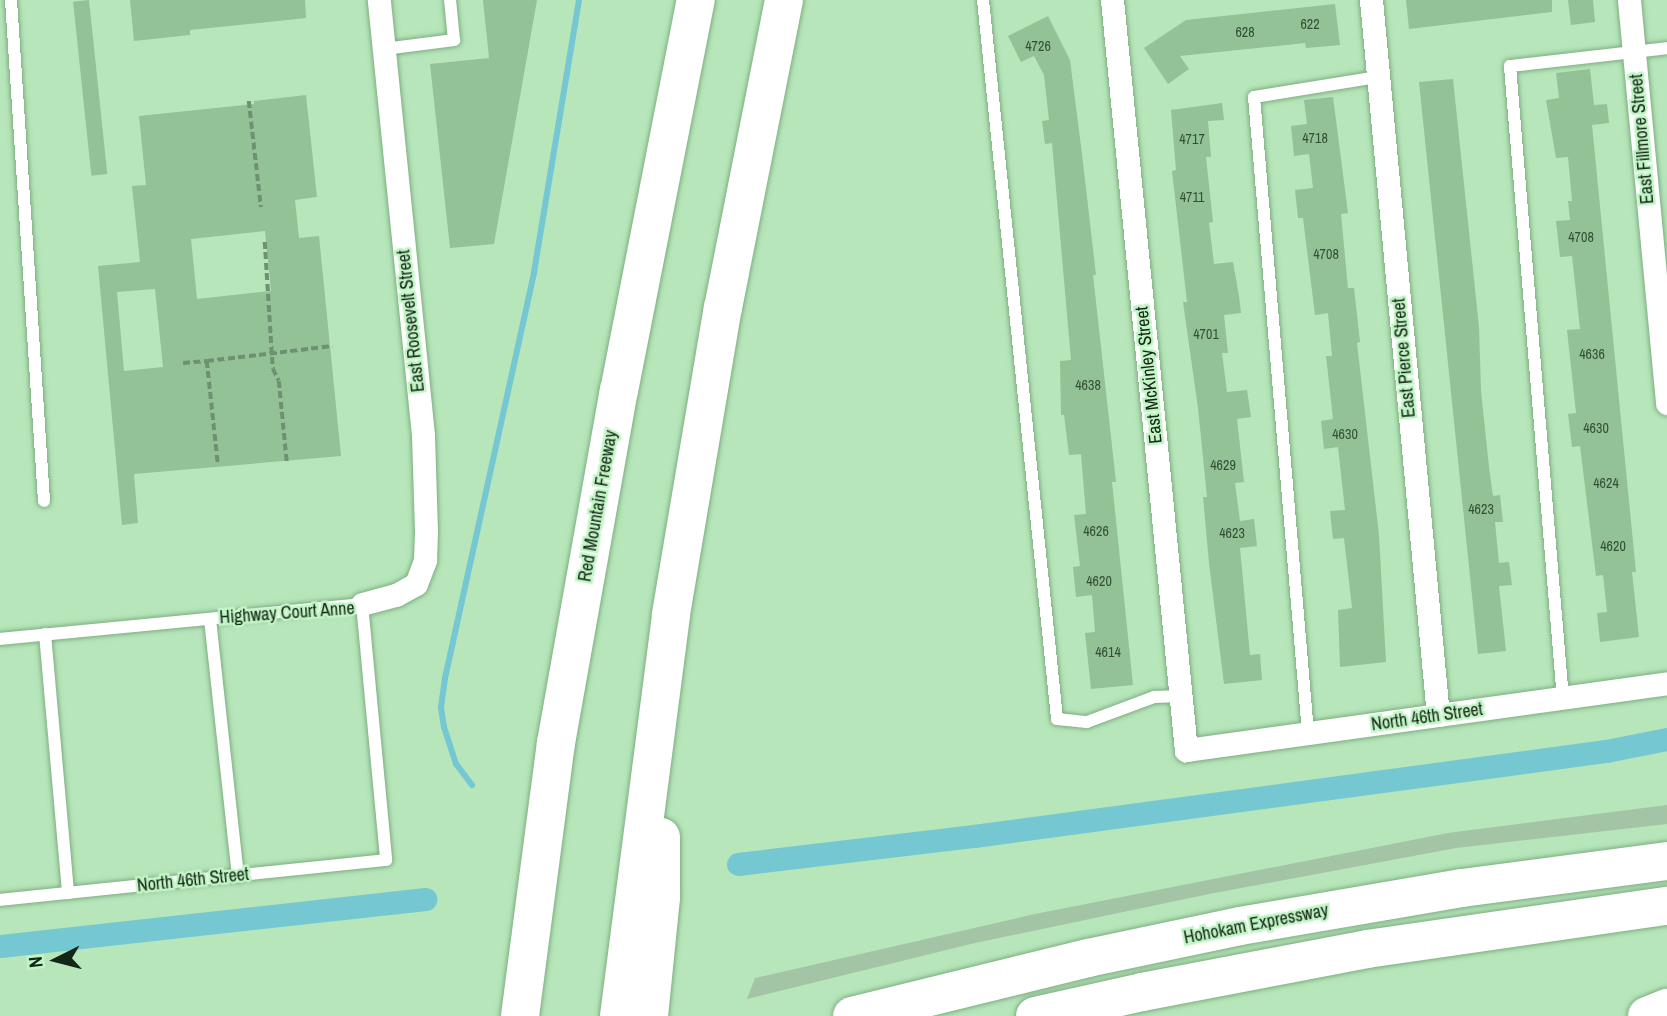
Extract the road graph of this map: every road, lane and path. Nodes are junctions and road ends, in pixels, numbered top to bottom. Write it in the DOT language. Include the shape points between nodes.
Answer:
graph roads {
  1 [pos="11,0"];
  2 [pos="379,0"];
  3 [pos="450,0"];
  4 [pos="696,0"];
  5 [pos="784,0"];
  6 [pos="983,0"];
  7 [pos="1112,0"];
  8 [pos="1371,0"];
  9 [pos="1629,0"];
  10 [pos="1667,48"];
  11 [pos="384,49"];
  12 [pos="1634,50"];
  13 [pos="1378,77"];
  14 [pos="249,102"];
  15 [pos="261,207"];
  16 [pos="265,242"];
  17 [pos="332,346"];
  18 [pos="272,352"];
  19 [pos="207,361"];
  20 [pos="183,363"];
  21 [pos="1667,403"];
  22 [pos="287,461"];
  23 [pos="218,464"];
  24 [pos="44,500"];
  25 [pos="362,604"];
  26 [pos="210,619"];
  27 [pos="45,635"];
  28 [pos="0,639"];
  29 [pos="1667,683"];
  30 [pos="1181,696"];
  31 [pos="1563,699"];
  32 [pos="1438,715"];
  33 [pos="1308,733"];
  34 [pos="1186,750"];
  35 [pos="386,860"];
  36 [pos="1667,861"];
  37 [pos="238,876"];
  38 [pos="68,893"];
  39 [pos="0,900"];
  40 [pos="1667,906"];
  41 [pos="631,993"];
  42 [pos="1667,1008"];
  43 [pos="520,1015"];
  44 [pos="649,1016"];
  45 [pos="852,1016"];
  46 [pos="1035,1016"];
  47 [pos="1647,1016"];
  1 -- 24 [label="lane"];
  2 -- 11 [label="street, East Roosevelt Street"];
  3 -- 11 [label="lane" via="454,40"];
  4 -- 43 [label="highway, Red Mountain Freeway" via="556,743"];
  5 -- 41 [label="highway" via="709,384 660,688 661,897"];
  6 -- 30 [label="lane" via="1057,719 1087,722 1154,697"];
  7 -- 30 [label="street, East McKinley Street"];
  8 -- 13 [label="street, East Pierce Street"];
  9 -- 12 [label="street, East Fillmore Street"];
  10 -- 12 [label="lane"];
  11 -- 25 [label="street, East Roosevelt Street" via="423,435 425,560 416,584"];
  12 -- 21 [label="street, East Fillmore Street"];
  12 -- 31 [label="lane" via="1510,65"];
  13 -- 32 [label="street, East Pierce Street"];
  13 -- 33 [label="lane" via="1254,97"];
  14 -- 15 [label="path"];
  16 -- 18 [label="path"];
  17 -- 18 [label="path"];
  18 -- 19 [label="path"];
  18 -- 22 [label="path"];
  19 -- 20 [label="path"];
  19 -- 23 [label="path"];
  25 -- 26 [label="lane, Highway Court Anne"];
  25 -- 35 [label="lane, Highway Court Anne"];
  26 -- 27 [label="lane, Highway Court Anne"];
  26 -- 37 [label="lane"];
  27 -- 28 [label="lane, Highway Court Anne"];
  27 -- 38 [label="lane"];
  29 -- 31 [label="street, North 46th Street"];
  30 -- 34 [label="street, East McKinley Street"];
  31 -- 32 [label="street, North 46th Street"];
  32 -- 33 [label="street, North 46th Street"];
  33 -- 34 [label="street, North 46th Street"];
  35 -- 37 [label="lane, North 46th Street"];
  36 -- 45 [label="highway, Hohokam Expressway" via="1462,888 1240,926"];
  37 -- 38 [label="lane, North 46th Street"];
  38 -- 39 [label="lane, North 46th Street"];
  40 -- 46 [label="highway" via="1380,947"];
  41 -- 44 [label="highway"];
  42 -- 47 [label="highway"];
}
